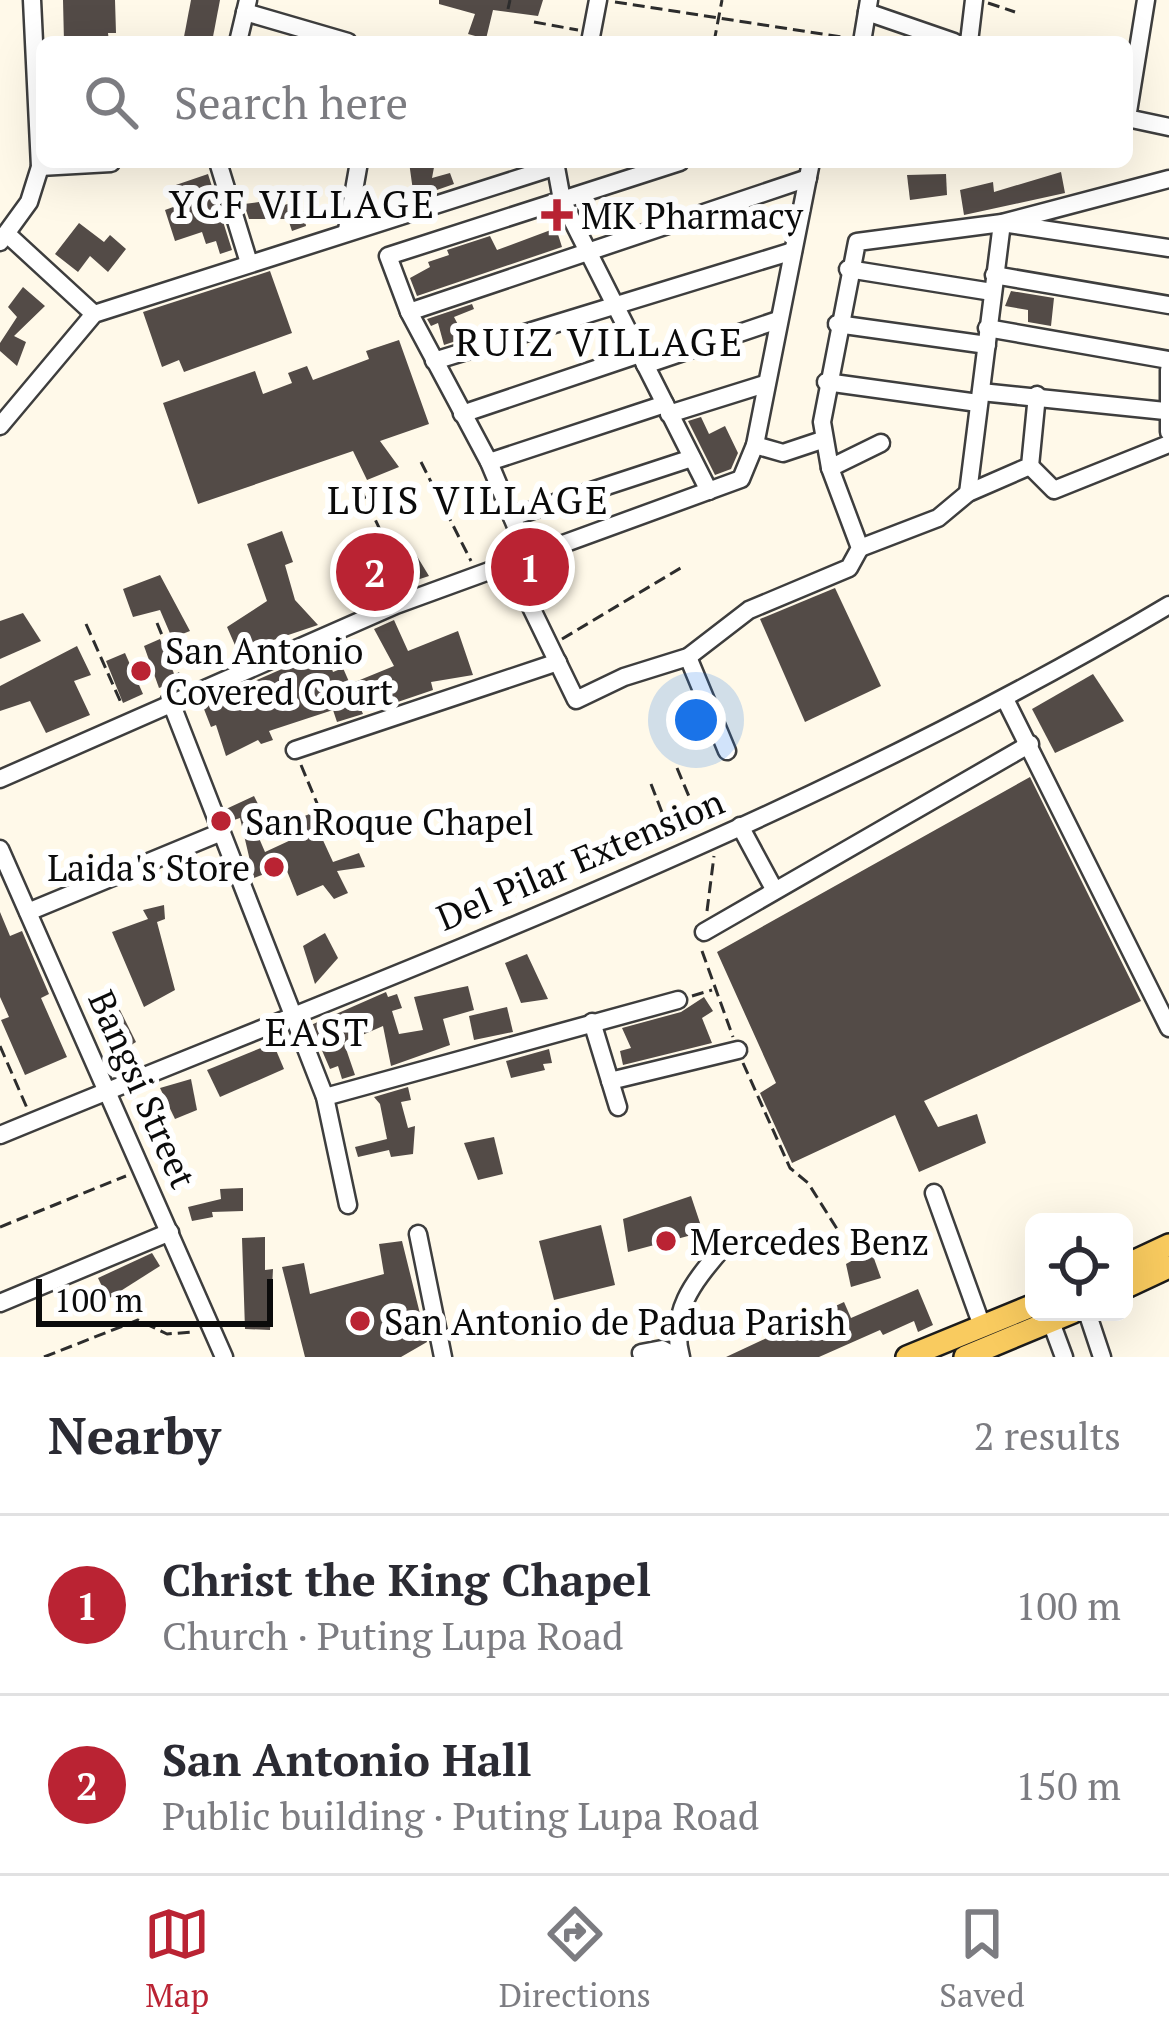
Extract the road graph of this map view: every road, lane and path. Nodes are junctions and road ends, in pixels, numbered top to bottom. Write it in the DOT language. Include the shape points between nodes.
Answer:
graph roads {
  1 [pos="32,0"];
  2 [pos="510,0"];
  3 [pos="599,0"];
  4 [pos="722,0"];
  5 [pos="976,0"];
  6 [pos="1146,0"];
  7 [pos="246,6"];
  8 [pos="868,6"];
  9 [pos="508,9"];
  10 [pos="1015,12"];
  11 [pos="720,16"];
  12 [pos="533,22"];
  13 [pos="239,36"];
  14 [pos="331,36"];
  15 [pos="587,36"];
  16 [pos="591,36"];
  17 [pos="715,36"];
  18 [pos="834,36"];
  19 [pos="863,36"];
  20 [pos="940,36"];
  21 [pos="970,36"];
  22 [pos="36,46"];
  23 [pos="1133,81"];
  24 [pos="1133,119"];
  25 [pos="1169,128"];
  26 [pos="40,168"];
  27 [pos="220,168"];
  28 [pos="358,168"];
  29 [pos="545,168"];
  30 [pos="556,168"];
  31 [pos="661,168"];
  32 [pos="810,170"];
  33 [pos="1169,179"];
  34 [pos="562,200"];
  35 [pos="1002,223"];
  36 [pos="347,230"];
  37 [pos="3,238"];
  38 [pos="1169,248"];
  39 [pos="587,250"];
  40 [pos="793,251"];
  41 [pos="250,263"];
  42 [pos="848,269"];
  43 [pos="993,284"];
  44 [pos="1169,305"];
  45 [pos="617,309"];
  46 [pos="409,312"];
  47 [pos="94,314"];
  48 [pos="778,320"];
  49 [pos="837,324"];
  50 [pos="987,337"];
  51 [pos="642,360"];
  52 [pos="1169,360"];
  53 [pos="434,361"];
  54 [pos="1169,370"];
  55 [pos="826,382"];
  56 [pos="765,384"];
  57 [pos="1037,395"];
  58 [pos="980,397"];
  59 [pos="667,409"];
  60 [pos="1165,411"];
  61 [pos="463,414"];
  62 [pos="0,426"];
  63 [pos="1169,432"];
  64 [pos="822,440"];
  65 [pos="881,443"];
  66 [pos="1169,444"];
  67 [pos="755,445"];
  68 [pos="692,458"];
  69 [pos="421,462"];
  70 [pos="489,462"];
  71 [pos="1030,466"];
  72 [pos="830,468"];
  73 [pos="360,488"];
  74 [pos="710,491"];
  75 [pos="968,494"];
  76 [pos="512,517"];
  77 [pos="347,546"];
  78 [pos="860,548"];
  79 [pos="527,553"];
  80 [pos="508,560"];
  81 [pos="684,566"];
  82 [pos="477,573"];
  83 [pos="412,599"];
  84 [pos="1169,605"];
  85 [pos="375,614"];
  86 [pos="157,623"];
  87 [pos="86,624"];
  88 [pos="554,654"];
  89 [pos="688,658"];
  90 [pos="178,697"];
  91 [pos="1006,701"];
  92 [pos="128,719"];
  93 [pos="1030,744"];
  94 [pos="295,750"];
  95 [pos="727,751"];
  96 [pos="677,768"];
  97 [pos="0,779"];
  98 [pos="650,784"];
  99 [pos="319,808"];
  100 [pos="740,826"];
  101 [pos="219,833"];
  102 [pos="707,840"];
  103 [pos="0,848"];
  104 [pos="678,853"];
  105 [pos="774,889"];
  106 [pos="28,912"];
  107 [pos="704,932"];
  108 [pos="714,990"];
  109 [pos="678,1000"];
  110 [pos="295,1018"];
  111 [pos="592,1022"];
  112 [pos="1169,1028"];
  113 [pos="0,1047"];
  114 [pos="738,1050"];
  115 [pos="610,1081"];
  116 [pos="108,1090"];
  117 [pos="325,1097"];
  118 [pos="618,1107"];
  119 [pos="32,1121"];
  120 [pos="0,1135"];
  121 [pos="790,1168"];
  122 [pos="142,1170"];
  123 [pos="934,1193"];
  124 [pos="348,1205"];
  125 [pos="0,1227"];
  126 [pos="170,1232"];
  127 [pos="839,1232"];
  128 [pos="418,1234"];
  129 [pos="1169,1245"];
  130 [pos="720,1250"];
  131 [pos="1133,1262"];
  132 [pos="1169,1267"];
  133 [pos="1133,1284"];
  134 [pos="0,1303"];
  135 [pos="1025,1309"];
  136 [pos="1090,1321"];
  137 [pos="1051,1322"];
  138 [pos="211,1325"];
  139 [pos="982,1326"];
  140 [pos="641,1354"];
  141 [pos="44,1357"];
  142 [pos="224,1357"];
  143 [pos="442,1357"];
  144 [pos="679,1357"];
  145 [pos="907,1357"];
  146 [pos="965,1357"];
  147 [pos="1064,1357"];
  148 [pos="1102,1357"];
  1 -- 22 [label="street"];
  2 -- 9 [label="path"];
  3 -- 11 [label="path"];
  3 -- 16 [label="street"];
  4 -- 11 [label="path"];
  5 -- 10 [label="path"];
  5 -- 21 [label="street"];
  6 -- 23 [label="street"];
  7 -- 13 [label="street"];
  7 -- 14 [label="street"];
  8 -- 19 [label="street"];
  8 -- 20 [label="street"];
  11 -- 17 [label="path"];
  11 -- 18 [label="path"];
  12 -- 15 [label="path"];
  24 -- 25 [label="street"];
  26 -- 37 [label="street" via="29,202"];
  27 -- 41 [label="street"];
  28 -- 36 [label="street"];
  29 -- 36 [label="street"];
  30 -- 34 [label="street"];
  31 -- 34 [label="street"];
  32 -- 39 [label="street"];
  32 -- 40 [label="street"];
  33 -- 35 [label="street"];
  34 -- 39 [label="street"];
  34 -- 46 [label="street" via="393,252"];
  35 -- 38 [label="street"];
  35 -- 42 [label="street" via="857,242"];
  35 -- 43 [label="street"];
  36 -- 41 [label="street"];
  37 -- 47 [label="street"];
  39 -- 45 [label="street"];
  39 -- 46 [label="street"];
  40 -- 45 [label="street"];
  40 -- 48 [label="street"];
  41 -- 47 [label="street"];
  42 -- 43 [label="street"];
  42 -- 49 [label="street"];
  43 -- 44 [label="street"];
  43 -- 50 [label="street"];
  45 -- 51 [label="street"];
  45 -- 53 [label="street"];
  46 -- 53 [label="street"];
  47 -- 62 [label="street"];
  48 -- 51 [label="street"];
  48 -- 56 [label="street"];
  49 -- 50 [label="street"];
  49 -- 55 [label="street"];
  50 -- 52 [label="street"];
  50 -- 58 [label="street"];
  51 -- 59 [label="street"];
  51 -- 61 [label="street"];
  53 -- 61 [label="street"];
  54 -- 60 [label="street"];
  55 -- 58 [label="street"];
  55 -- 64 [label="street"];
  56 -- 59 [label="street"];
  56 -- 67 [label="street"];
  57 -- 58 [label="street"];
  57 -- 60 [label="street"];
  57 -- 71 [label="street"];
  58 -- 75 [label="street"];
  59 -- 68 [label="street"];
  59 -- 70 [label="street"];
  60 -- 63 [label="street"];
  61 -- 70 [label="street"];
  64 -- 67 [label="street" via="783,453"];
  64 -- 72 [label="street"];
  65 -- 72 [label="street"];
  66 -- 71 [label="street" via="1054,490"];
  67 -- 74 [label="street" via="747,474"];
  68 -- 74 [label="street"];
  68 -- 76 [label="street"];
  69 -- 82 [label="path"];
  70 -- 76 [label="street"];
  71 -- 75 [label="street"];
  72 -- 78 [label="street"];
  73 -- 83 [label="path"];
  74 -- 79 [label="street"];
  75 -- 78 [label="street" via="938,518"];
  76 -- 79 [label="street"];
  77 -- 85 [label="path"];
  78 -- 89 [label="street" via="849,568 749,610"];
  79 -- 80 [label="street"];
  80 -- 82 [label="street"];
  80 -- 88 [label="street"];
  81 -- 88 [label="path"];
  82 -- 83 [label="street"];
  83 -- 85 [label="street"];
  84 -- 91 [label="street, Del Pilar Extension"];
  85 -- 90 [label="street"];
  86 -- 90 [label="path"];
  87 -- 92 [label="path"];
  88 -- 89 [label="street" via="576,700"];
  88 -- 94 [label="street"];
  89 -- 95 [label="street"];
  90 -- 92 [label="street"];
  90 -- 101 [label="street"];
  91 -- 93 [label="street"];
  91 -- 100 [label="street, Del Pilar Extension"];
  92 -- 97 [label="street"];
  93 -- 105 [label="street"];
  93 -- 112 [label="street"];
  94 -- 99 [label="path"];
  96 -- 102 [label="path"];
  98 -- 104 [label="path"];
  100 -- 102 [label="street, Del Pilar Extension"];
  100 -- 105 [label="street"];
  101 -- 106 [label="street"];
  101 -- 110 [label="street"];
  102 -- 104 [label="street, Del Pilar Extension"];
  102 -- 107 [label="path" via="714,856"];
  103 -- 106 [label="street, Bangsi Street"];
  104 -- 110 [label="street, Del Pilar Extension"];
  105 -- 107 [label="street"];
  106 -- 116 [label="street, Bangsi Street"];
  108 -- 109 [label="path"];
  109 -- 111 [label="street"];
  110 -- 116 [label="street, Del Pilar Extension"];
  110 -- 117 [label="street"];
  111 -- 115 [label="street"];
  111 -- 117 [label="street"];
  113 -- 119 [label="path"];
  114 -- 115 [label="street"];
  115 -- 118 [label="street"];
  116 -- 119 [label="street, Del Pilar Extension"];
  116 -- 122 [label="street, Bangsi Street"];
  117 -- 124 [label="street"];
  119 -- 120 [label="street, Del Pilar Extension"];
  121 -- 127 [label="path"];
  122 -- 125 [label="path"];
  122 -- 126 [label="street, Bangsi Street"];
  123 -- 139 [label="street"];
  126 -- 134 [label="street"];
  126 -- 138 [label="street, Bangsi Street"];
  128 -- 143 [label="street"];
  129 -- 131 [label="main road"];
  130 -- 144 [label="street" via="685,1297"];
  132 -- 133 [label="main road"];
  135 -- 139 [label="main road"];
  136 -- 148 [label="street"];
  137 -- 146 [label="main road"];
  137 -- 147 [label="street"];
  138 -- 141 [label="path" via="166,1334 139,1320"];
  138 -- 142 [label="street, Bangsi Street"];
  139 -- 145 [label="main road"];
  140 -- 144 [label="street" via="662,1349"];
}
